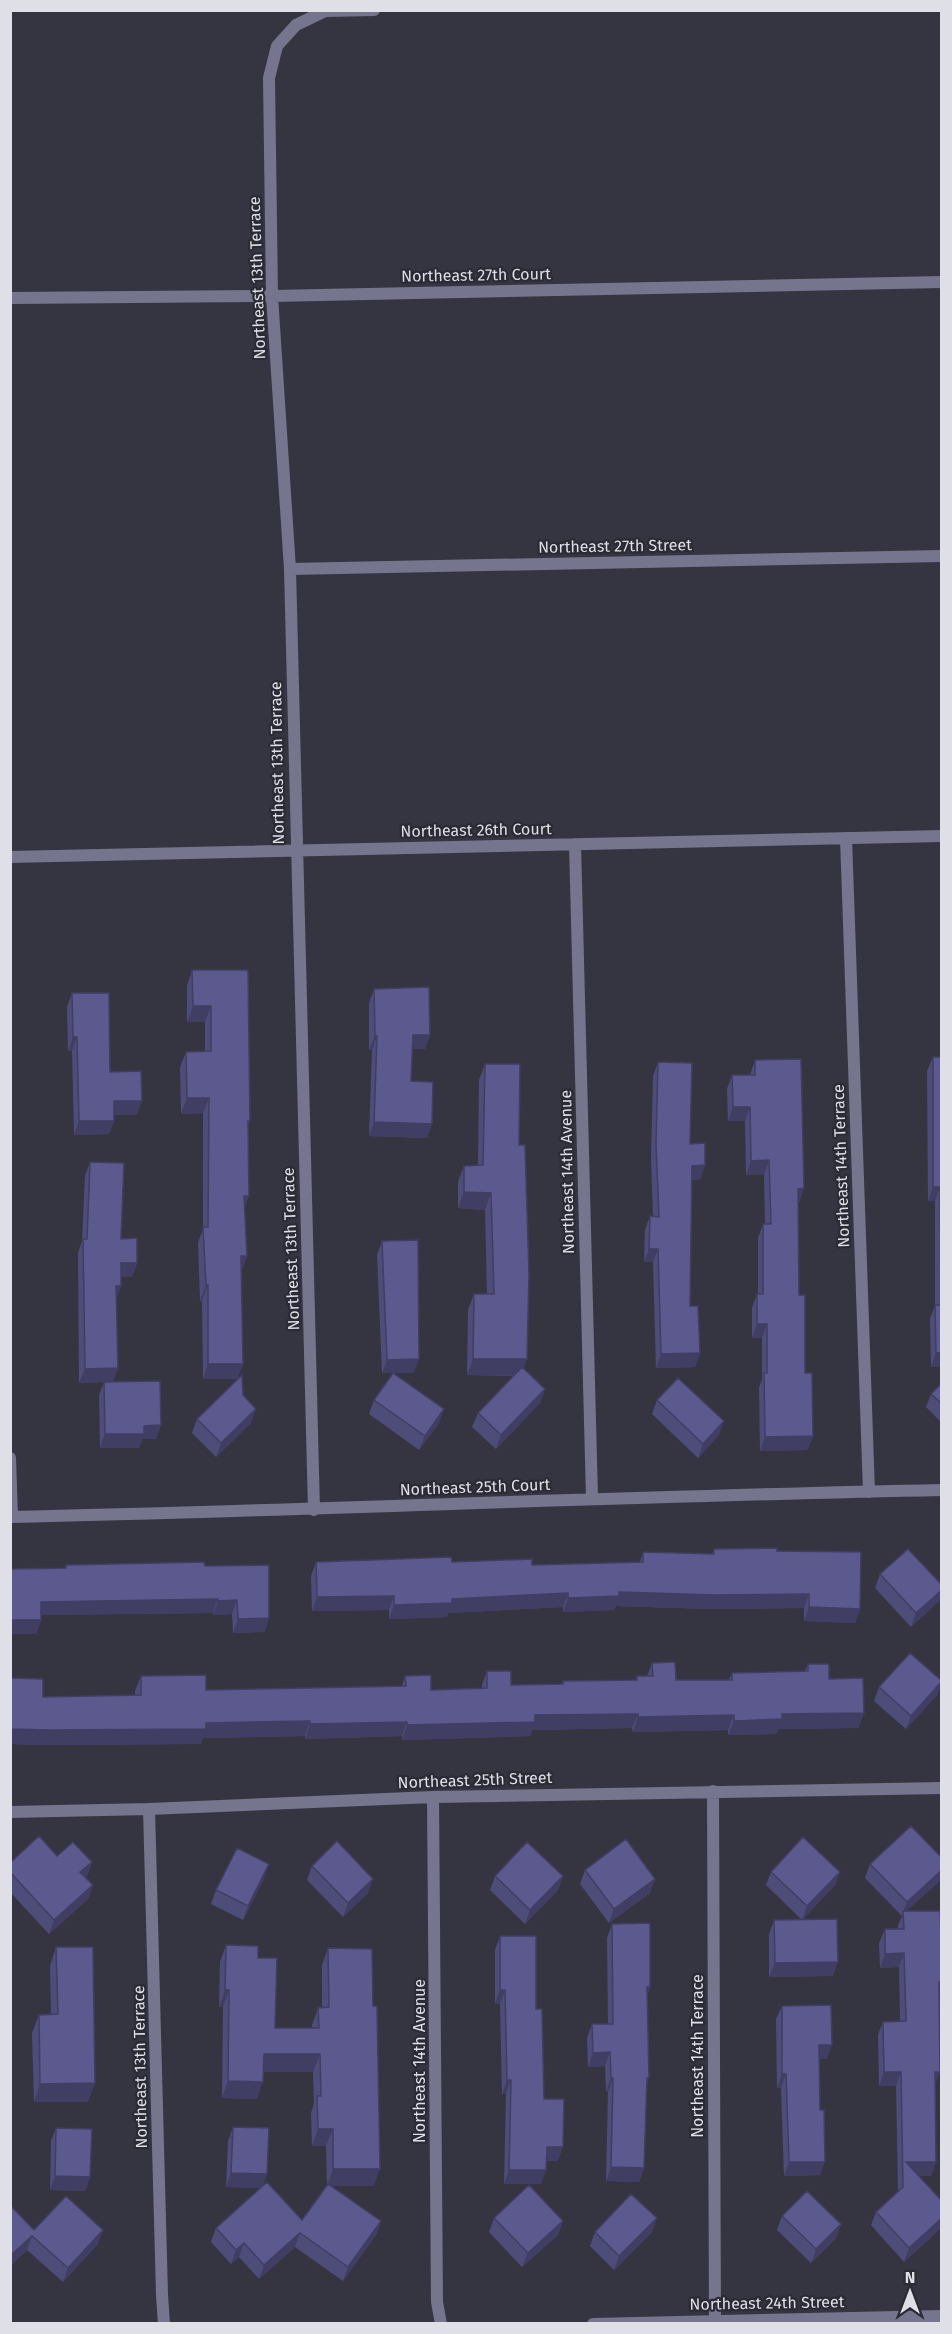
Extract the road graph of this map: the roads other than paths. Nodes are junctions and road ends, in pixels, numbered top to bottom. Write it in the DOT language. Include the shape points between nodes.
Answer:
graph roads {
  1 [pos="374,10"];
  2 [pos="942,282"];
  3 [pos="272,296"];
  4 [pos="10,298"];
  5 [pos="942,556"];
  6 [pos="290,569"];
  7 [pos="942,836"];
  8 [pos="846,838"];
  9 [pos="575,844"];
  10 [pos="296,850"];
  11 [pos="10,857"];
  12 [pos="10,1458"];
  13 [pos="942,1491"];
  14 [pos="869,1492"];
  15 [pos="592,1498"];
  16 [pos="314,1510"];
  17 [pos="11,1517"];
  18 [pos="942,1788"];
  19 [pos="713,1791"];
  20 [pos="433,1797"];
  21 [pos="149,1809"];
  22 [pos="10,1812"];
  23 [pos="942,2316"];
  24 [pos="715,2321"];
  25 [pos="165,2324"];
  26 [pos="441,2324"];
  27 [pos="593,2324"];
  1 -- 3 [label="street, Northeast 13th Terrace" via="325,11 296,25 277,46 268,78"];
  2 -- 3 [label="street, Northeast 27th Court"];
  3 -- 4 [label="street, Northeast 27th Court"];
  3 -- 6 [label="street, Northeast 13th Terrace"];
  5 -- 6 [label="street, Northeast 27th Street"];
  6 -- 10 [label="street, Northeast 13th Terrace"];
  7 -- 8 [label="street, Northeast 26th Court"];
  8 -- 9 [label="street, Northeast 26th Court"];
  8 -- 14 [label="street, Northeast 14th Terrace"];
  9 -- 10 [label="street, Northeast 26th Court"];
  9 -- 15 [label="street, Northeast 14th Avenue"];
  10 -- 11 [label="street, Northeast 26th Court"];
  10 -- 16 [label="street, Northeast 13th Terrace"];
  12 -- 17 [label="street"];
  13 -- 14 [label="street, Northeast 25th Court"];
  14 -- 15 [label="street, Northeast 25th Court"];
  15 -- 16 [label="street, Northeast 25th Court"];
  16 -- 17 [label="street, Northeast 25th Court"];
  18 -- 19 [label="street, Northeast 25th Street"];
  19 -- 20 [label="street, Northeast 25th Street"];
  19 -- 24 [label="street, Northeast 14th Terrace"];
  20 -- 21 [label="street, Northeast 25th Street"];
  20 -- 26 [label="street, Northeast 14th Avenue" via="437,2302"];
  21 -- 22 [label="street, Northeast 25th Street"];
  21 -- 25 [label="street, Northeast 13th Terrace"];
  23 -- 24 [label="street, Northeast 24th Street"];
  24 -- 27 [label="street, Northeast 24th Street"];
}
